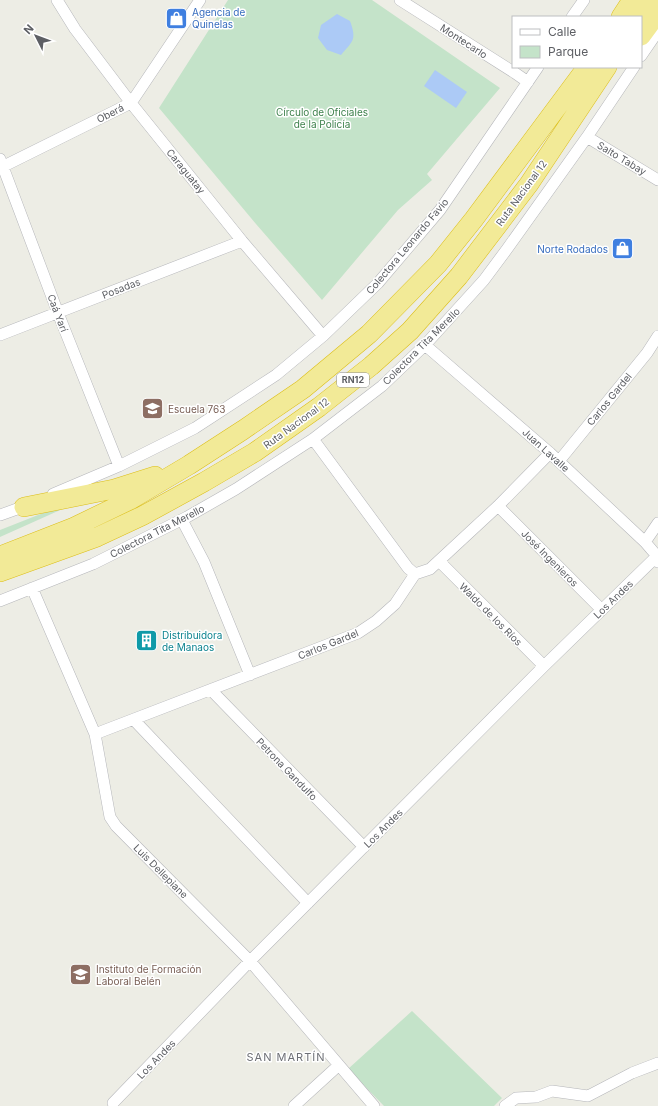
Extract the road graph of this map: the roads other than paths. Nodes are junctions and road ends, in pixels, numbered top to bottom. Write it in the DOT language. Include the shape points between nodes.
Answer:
graph roads {
  1 [pos="57,0"];
  2 [pos="200,0"];
  3 [pos="400,0"];
  4 [pos="584,0"];
  5 [pos="632,0"];
  6 [pos="651,0"];
  7 [pos="658,13"];
  8 [pos="573,16"];
  9 [pos="622,16"];
  10 [pos="641,16"];
  11 [pos="658,31"];
  12 [pos="642,35"];
  13 [pos="642,55"];
  14 [pos="537,68"];
  15 [pos="586,68"];
  16 [pos="606,68"];
  17 [pos="618,68"];
  18 [pos="633,68"];
  19 [pos="528,82"];
  20 [pos="131,103"];
  21 [pos="561,137"];
  22 [pos="586,137"];
  23 [pos="1,165"];
  24 [pos="658,180"];
  25 [pos="242,241"];
  26 [pos="58,313"];
  27 [pos="0,335"];
  28 [pos="323,336"];
  29 [pos="658,336"];
  30 [pos="426,344"];
  31 [pos="313,439"];
  32 [pos="550,453"];
  33 [pos="559,461"];
  34 [pos="189,465"];
  35 [pos="119,466"];
  36 [pos="498,506"];
  37 [pos="24,507"];
  38 [pos="0,515"];
  39 [pos="182,520"];
  40 [pos="658,523"];
  41 [pos="645,542"];
  42 [pos="0,556"];
  43 [pos="657,559"];
  44 [pos="439,561"];
  45 [pos="25,562"];
  46 [pos="0,572"];
  47 [pos="415,574"];
  48 [pos="0,575"];
  49 [pos="32,588"];
  50 [pos="0,601"];
  51 [pos="602,610"];
  52 [pos="544,666"];
  53 [pos="250,675"];
  54 [pos="211,690"];
  55 [pos="134,720"];
  56 [pos="95,734"];
  57 [pos="364,847"];
  58 [pos="308,903"];
  59 [pos="250,961"];
  60 [pos="658,1063"];
  61 [pos="339,1065"];
  62 [pos="113,1103"];
  63 [pos="294,1106"];
  64 [pos="374,1106"];
  65 [pos="504,1106"];
  1 -- 20 [label="street, Caraguatay" via="75,30"];
  2 -- 20 [label="street, Oberá"];
  3 -- 19 [label="street, Montecarlo"];
  4 -- 8 [label="street"];
  5 -- 9 [label="highway"];
  6 -- 10 [label="highway"];
  7 -- 12 [label="highway"];
  11 -- 13 [label="street"];
  14 -- 19 [label="street, Colectora Leonardo Favio"];
  15 -- 34 [label="highway, RN12" via="438,264 369,334 303,389"];
  16 -- 21 [label="highway, Ruta Nacional 12 / RN12"];
  17 -- 21 [label="highway" via="602,91"];
  18 -- 22 [label="street, Colectora Tita Merello"];
  19 -- 28 [label="street, Colectora Leonardo Favio" via="440,210 378,283"];
  20 -- 23 [label="street, Oberá"];
  20 -- 25 [label="street, Caraguatay"];
  21 -- 45 [label="highway, Ruta Nacional 12 / RN12" via="529,184 459,276 410,331 371,366 319,407 254,452 204,482 97,537"];
  22 -- 24 [label="street, Salto Tabay"];
  22 -- 30 [label="street, Colectora Tita Merello" via="508,249 484,280"];
  23 -- 26 [label="street, Caá Yarí"];
  25 -- 26 [label="street, Posadas"];
  25 -- 28 [label="street, Caraguatay"];
  26 -- 27 [label="street, Posadas"];
  26 -- 35 [label="street, Caá Yarí"];
  28 -- 35 [label="street, Colectora Leonardo Favio" via="276,374 203,423"];
  29 -- 33 [label="street, Carlos Gardel"];
  30 -- 31 [label="street, Colectora Tita Merello" via="382,386"];
  30 -- 32 [label="street, Juan Lavalle"];
  31 -- 39 [label="street, Colectora Tita Merello" via="236,489"];
  31 -- 47 [label="street"];
  32 -- 33 [label="street, Juan Lavalle"];
  32 -- 36 [label="street"];
  33 -- 41 [label="street, Juan Lavalle"];
  34 -- 37 [label="highway" via="114,489"];
  34 -- 42 [label="highway, RN12" via="130,500 74,527"];
  35 -- 37 [label="street, Colectora Leonardo Favio"];
  36 -- 44 [label="street"];
  36 -- 51 [label="street, José Ingenieros"];
  37 -- 38 [label="street"];
  39 -- 49 [label="street, Colectora Tita Merello" via="93,564"];
  39 -- 53 [label="street" via="204,562"];
  40 -- 41 [label="street"];
  41 -- 43 [label="street, Juan Lavalle"];
  43 -- 51 [label="street, Los Andes"];
  44 -- 47 [label="street" via="430,569"];
  44 -- 52 [label="street, Waldo de los Ríos"];
  45 -- 46 [label="highway, Ruta Nacional 12 / RN12"];
  45 -- 48 [label="highway"];
  47 -- 53 [label="street, Carlos Gardel" via="394,604 358,633"];
  49 -- 50 [label="street, Colectora Tita Merello"];
  49 -- 56 [label="street, Luis Dellepiane"];
  51 -- 52 [label="street, Los Andes"];
  52 -- 57 [label="street, Los Andes"];
  53 -- 54 [label="street, Carlos Gardel"];
  54 -- 55 [label="street, Carlos Gardel"];
  54 -- 57 [label="street, Petrona Gandulfo"];
  55 -- 56 [label="street, Carlos Gardel"];
  55 -- 58 [label="street"];
  56 -- 59 [label="street, Luis Dellepiane" via="110,817 116,826"];
  57 -- 58 [label="street, Los Andes"];
  58 -- 59 [label="street, Los Andes"];
  59 -- 61 [label="street, Luis Dellepiane"];
  59 -- 62 [label="street, Los Andes"];
  60 -- 65 [label="street" via="632,1073 588,1096 552,1091 516,1098"];
  61 -- 63 [label="street"];
  61 -- 64 [label="street, Luis Dellepiane"];
}
